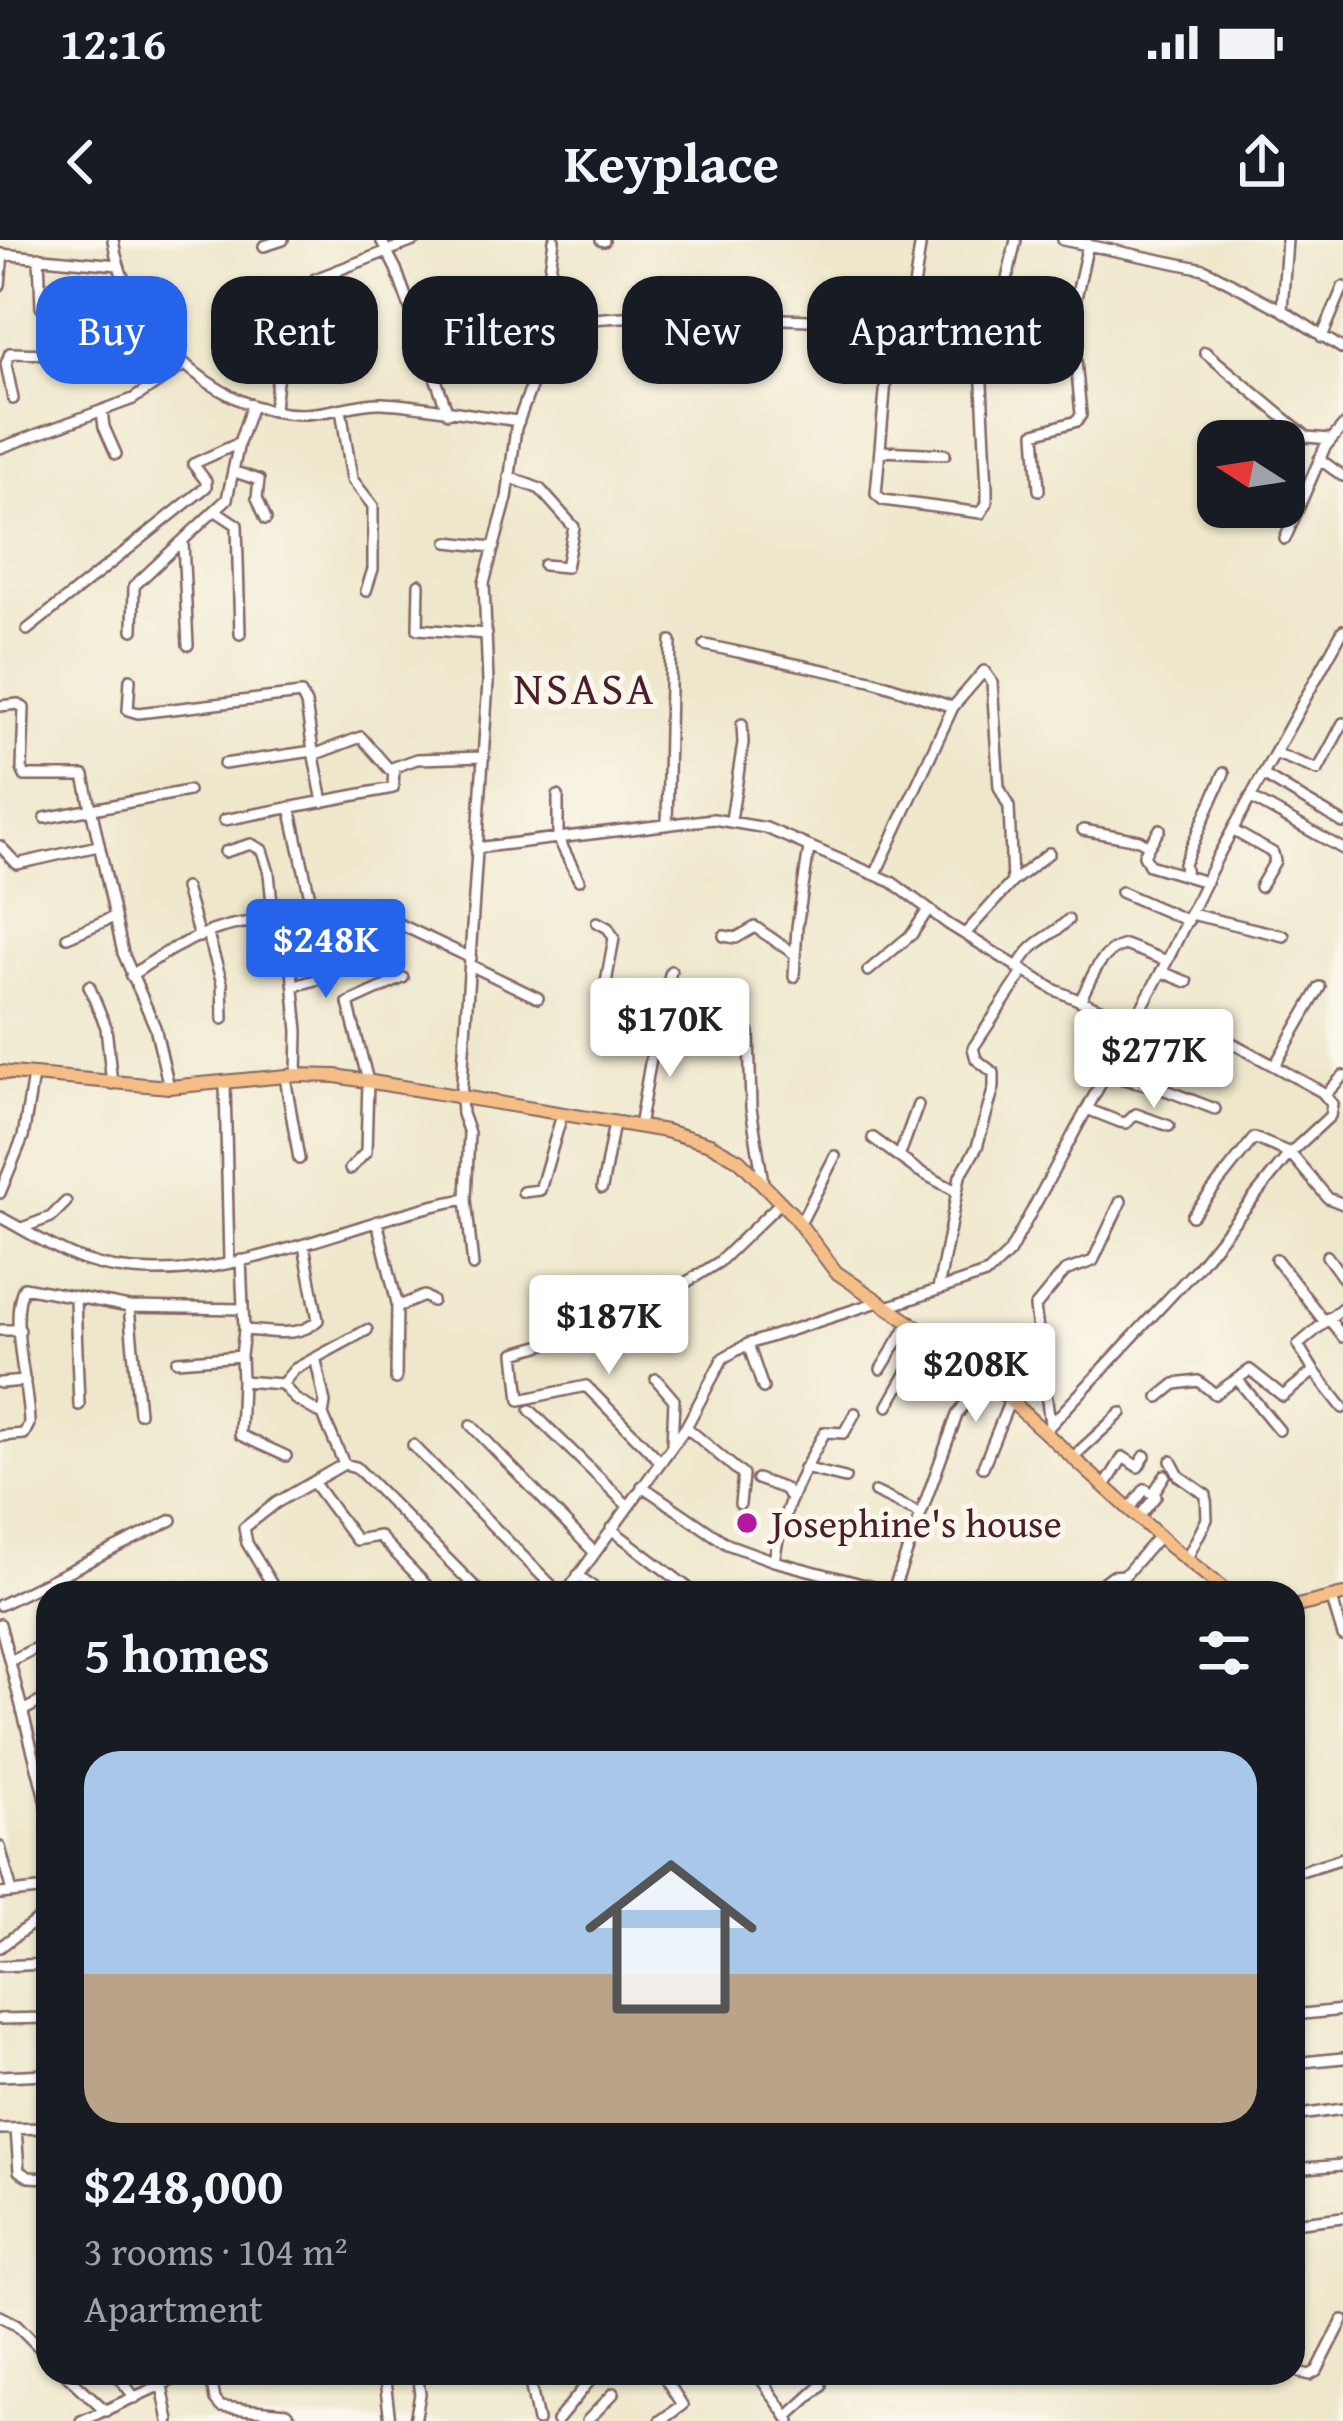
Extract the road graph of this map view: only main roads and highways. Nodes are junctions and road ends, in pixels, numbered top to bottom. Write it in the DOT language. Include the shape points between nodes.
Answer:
graph roads {
  1 [pos="0,1072"];
  2 [pos="1213,1581"];
  3 [pos="1338,1597"];
  4 [pos="1305,1604"];
  1 -- 2 [label="main road" via="169,1088 291,1076 368,1081 710,1144 763,1182 836,1272 1048,1428"];
  3 -- 4 [label="main road"];
}
